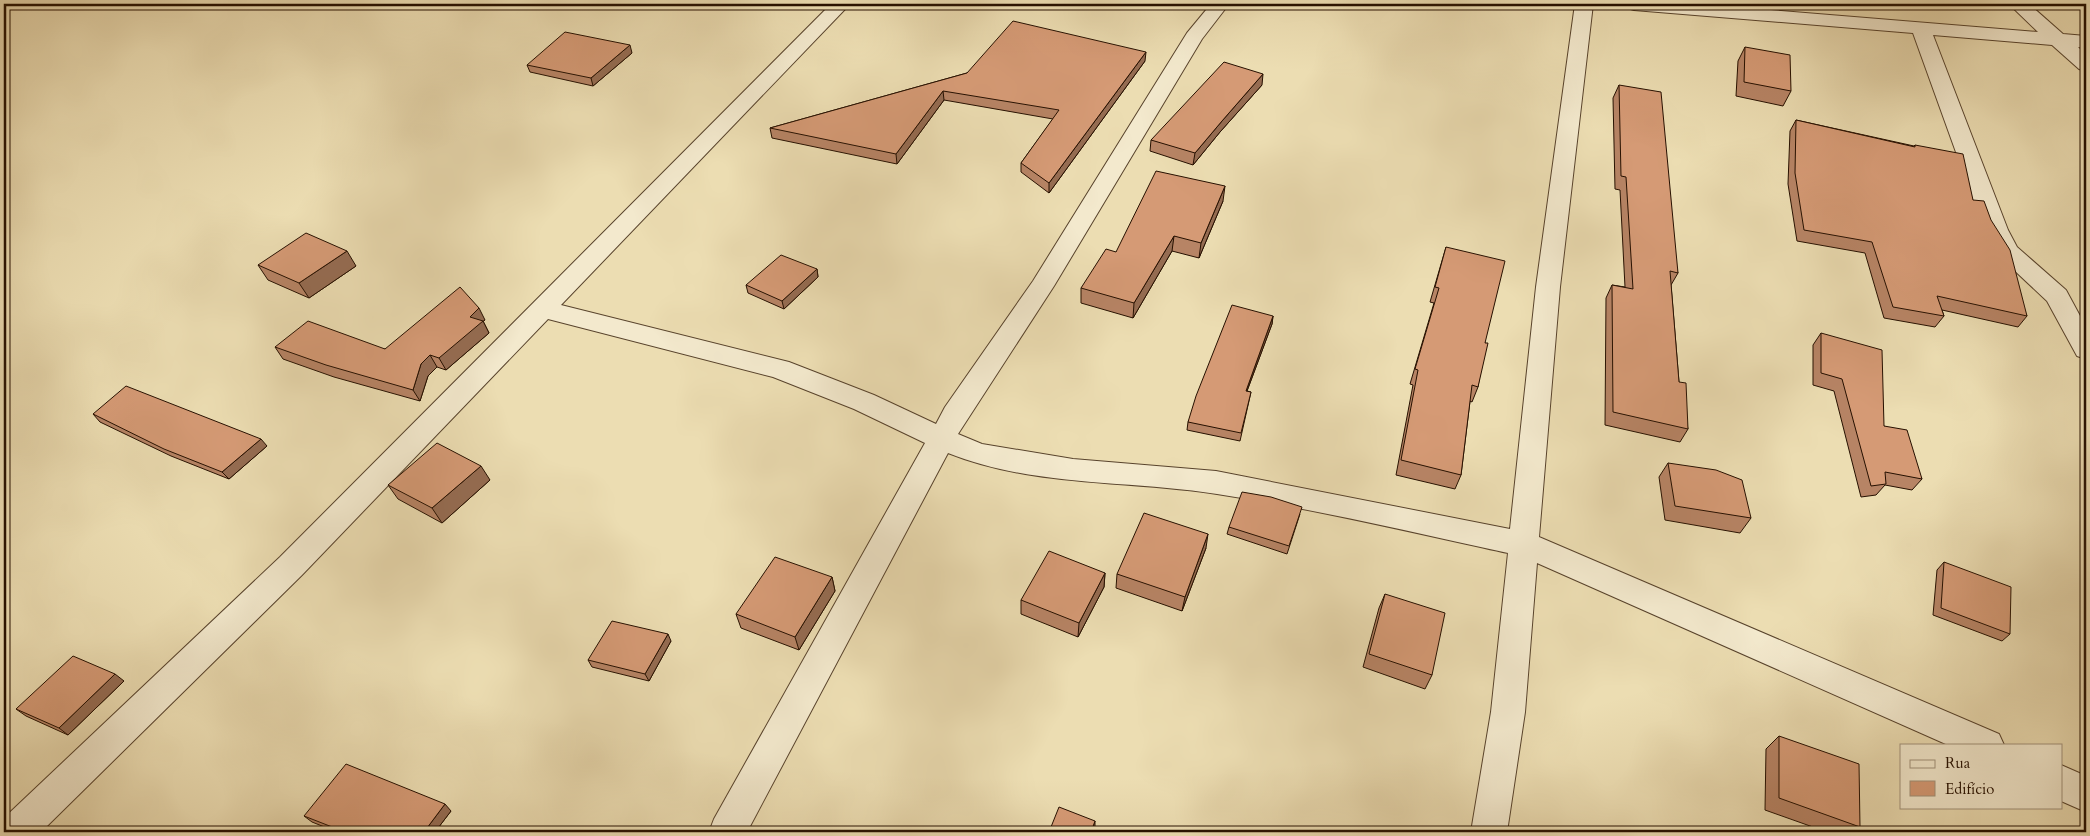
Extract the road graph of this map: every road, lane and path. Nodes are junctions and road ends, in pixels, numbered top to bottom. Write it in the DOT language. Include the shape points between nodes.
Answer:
graph roads {
  1 [pos="840,4"];
  2 [pos="1220,4"];
  3 [pos="1584,4"];
  4 [pos="1634,4"];
  5 [pos="2018,4"];
  6 [pos="1921,28"];
  7 [pos="2058,39"];
  8 [pos="2086,42"];
  9 [pos="2086,65"];
  10 [pos="542,309"];
  11 [pos="2086,350"];
  12 [pos="941,440"];
  13 [pos="1524,544"];
  14 [pos="1985,744"];
  15 [pos="2062,783"];
  16 [pos="2086,795"];
  17 [pos="15,832"];
  18 [pos="727,832"];
  19 [pos="1489,832"];
  1 -- 10 [label="street"];
  2 -- 12 [label="street" via="1194,37 1042,286 954,414"];
  3 -- 13 [label="street" via="1548,287"];
  4 -- 6 [label="street"];
  5 -- 7 [label="street"];
  6 -- 7 [label="street"];
  6 -- 11 [label="street" via="1996,230 2007,251 2057,296"];
  7 -- 8 [label="street"];
  7 -- 9 [label="street"];
  10 -- 12 [label="street" via="780,369 864,402"];
  10 -- 17 [label="street" via="291,566"];
  12 -- 13 [label="street" via="979,454 1072,470 1216,482"];
  12 -- 18 [label="street"];
  13 -- 14 [label="street"];
  13 -- 19 [label="street" via="1508,712"];
  15 -- 16 [label="street"];
}
